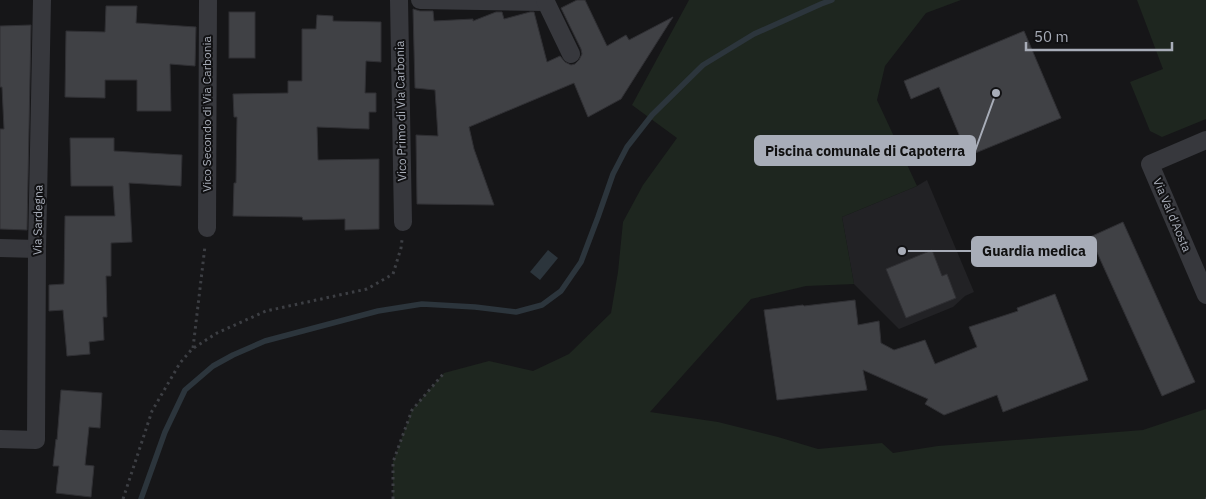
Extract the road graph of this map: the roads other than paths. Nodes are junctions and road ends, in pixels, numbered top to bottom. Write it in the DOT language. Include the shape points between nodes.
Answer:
graph roads {
  1 [pos="42,0"];
  2 [pos="208,0"];
  3 [pos="399,0"];
  4 [pos="420,0"];
  5 [pos="546,1"];
  6 [pos="571,54"];
  7 [pos="1206,140"];
  8 [pos="403,222"];
  9 [pos="208,228"];
  10 [pos="0,248"];
  11 [pos="37,249"];
  12 [pos="1206,295"];
  13 [pos="0,439"];
  1 -- 11 [label="street, Via Sardegna"];
  2 -- 9 [label="street, Vico Secondo di Via Carbonia"];
  3 -- 8 [label="street, Vico Primo di Via Carbonia"];
  4 -- 5 [label="street"];
  5 -- 6 [label="street"];
  7 -- 12 [label="street, Via Val d'Aosta" via="1150,164"];
  10 -- 11 [label="street"];
  11 -- 13 [label="street, Via Sardegna" via="36,440"];
}
